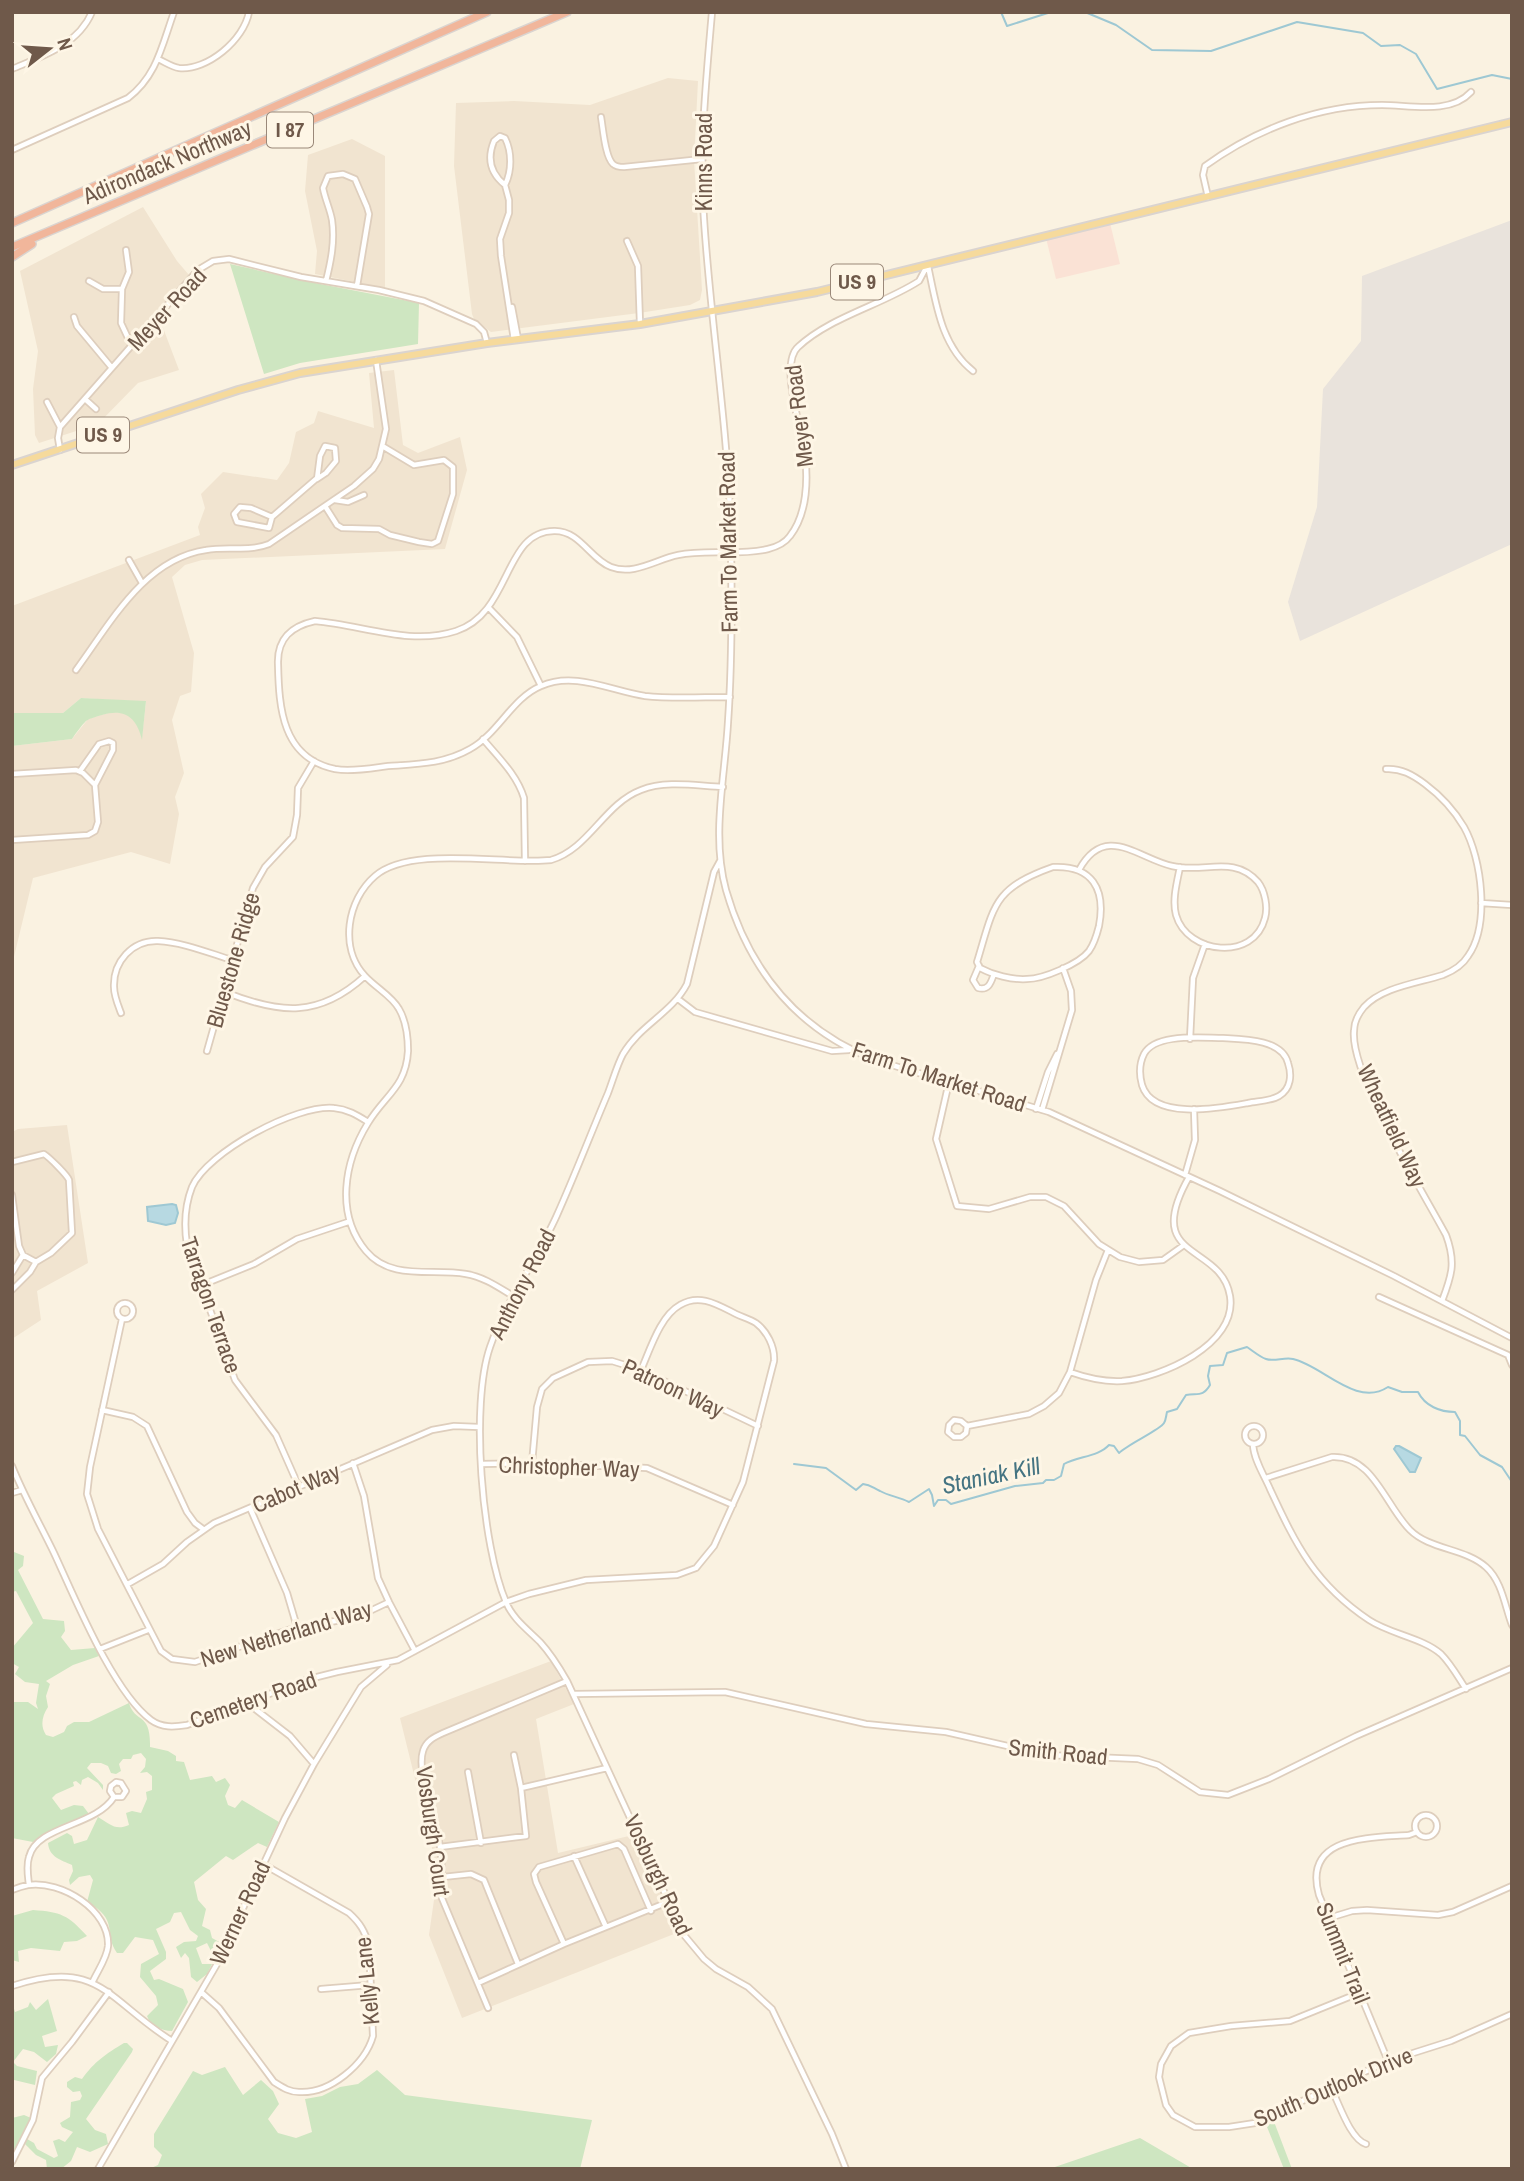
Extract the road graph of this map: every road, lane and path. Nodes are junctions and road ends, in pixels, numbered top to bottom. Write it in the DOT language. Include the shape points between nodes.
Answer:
graph roads {
  1 [pos="92,12"];
  2 [pos="174,12"];
  3 [pos="249,12"];
  4 [pos="487,12"];
  5 [pos="568,12"];
  6 [pos="712,12"];
  7 [pos="158,60"];
  8 [pos="12,69"];
  9 [pos="1471,92"];
  10 [pos="601,117"];
  11 [pos="1512,122"];
  12 [pos="12,150"];
  13 [pos="702,159"];
  14 [pos="505,185"];
  15 [pos="1208,197"];
  16 [pos="78,220"];
  17 [pos="12,223"];
  18 [pos="627,241"];
  19 [pos="12,247"];
  20 [pos="126,250"];
  21 [pos="12,257"];
  22 [pos="928,265"];
  23 [pos="89,281"];
  24 [pos="326,281"];
  25 [pos="356,286"];
  26 [pos="122,289"];
  27 [pos="713,311"];
  28 [pos="74,317"];
  29 [pos="640,324"];
  30 [pos="516,340"];
  31 [pos="134,342"];
  32 [pos="487,343"];
  33 [pos="376,359"];
  34 [pos="112,368"];
  35 [pos="973,371"];
  36 [pos="85,399"];
  37 [pos="47,402"];
  38 [pos="96,409"];
  39 [pos="60,428"];
  40 [pos="384,447"];
  41 [pos="60,450"];
  42 [pos="12,466"];
  43 [pos="317,479"];
  44 [pos="364,495"];
  45 [pos="335,500"];
  46 [pos="325,506"];
  47 [pos="272,517"];
  48 [pos="731,553"];
  49 [pos="129,560"];
  50 [pos="142,583"];
  51 [pos="489,608"];
  52 [pos="76,670"];
  53 [pos="541,686"];
  54 [pos="730,697"];
  55 [pos="483,739"];
  56 [pos="314,761"];
  57 [pos="1386,769"];
  58 [pos="80,771"];
  59 [pos="12,774"];
  60 [pos="95,785"];
  61 [pos="723,787"];
  62 [pos="12,840"];
  63 [pos="721,860"];
  64 [pos="524,861"];
  65 [pos="1180,867"];
  66 [pos="1079,870"];
  67 [pos="1481,904"];
  68 [pos="1512,905"];
  69 [pos="1205,944"];
  70 [pos="232,961"];
  71 [pos="979,966"];
  72 [pos="1063,968"];
  73 [pos="994,974"];
  74 [pos="365,976"];
  75 [pos="225,992"];
  76 [pos="678,999"];
  77 [pos="121,1013"];
  78 [pos="1190,1039"];
  79 [pos="850,1050"];
  80 [pos="207,1051"];
  81 [pos="950,1082"];
  82 [pos="1039,1109"];
  83 [pos="1194,1109"];
  84 [pos="368,1122"];
  85 [pos="12,1162"];
  86 [pos="1187,1176"];
  87 [pos="12,1195"];
  88 [pos="348,1222"];
  89 [pos="1184,1245"];
  90 [pos="1108,1250"];
  91 [pos="23,1255"];
  92 [pos="36,1262"];
  93 [pos="12,1273"];
  94 [pos="202,1285"];
  95 [pos="12,1290"];
  96 [pos="514,1297"];
  97 [pos="1379,1297"];
  98 [pos="1442,1301"];
  99 [pos="122,1319"];
  100 [pos="1512,1338"];
  101 [pos="1512,1365"];
  102 [pos="641,1370"];
  103 [pos="1070,1372"];
  104 [pos="102,1410"];
  105 [pos="759,1426"];
  106 [pos="967,1426"];
  107 [pos="480,1427"];
  108 [pos="1253,1444"];
  109 [pos="353,1463"];
  110 [pos="532,1463"];
  111 [pos="481,1464"];
  112 [pos="12,1466"];
  113 [pos="1266,1478"];
  114 [pos="299,1487"];
  115 [pos="22,1489"];
  116 [pos="12,1493"];
  117 [pos="733,1505"];
  118 [pos="250,1508"];
  119 [pos="202,1529"];
  120 [pos="128,1584"];
  121 [pos="388,1602"];
  122 [pos="506,1602"];
  123 [pos="1512,1625"];
  124 [pos="297,1626"];
  125 [pos="149,1630"];
  126 [pos="100,1649"];
  127 [pos="415,1651"];
  128 [pos="389,1664"];
  129 [pos="1512,1668"];
  130 [pos="567,1681"];
  131 [pos="1466,1689"];
  132 [pos="574,1694"];
  133 [pos="246,1702"];
  134 [pos="514,1755"];
  135 [pos="314,1764"];
  136 [pos="607,1768"];
  137 [pos="468,1772"];
  138 [pos="521,1788"];
  139 [pos="114,1797"];
  140 [pos="1417,1832"];
  141 [pos="481,1843"];
  142 [pos="440,1847"];
  143 [pos="574,1856"];
  144 [pos="263,1864"];
  145 [pos="443,1877"];
  146 [pos="29,1885"];
  147 [pos="1512,1886"];
  148 [pos="12,1890"];
  149 [pos="667,1902"];
  150 [pos="651,1911"];
  151 [pos="1329,1918"];
  152 [pos="606,1927"];
  153 [pos="564,1944"];
  154 [pos="518,1964"];
  155 [pos="93,1981"];
  156 [pos="478,1983"];
  157 [pos="370,1985"];
  158 [pos="12,1986"];
  159 [pos="321,1989"];
  160 [pos="109,1992"];
  161 [pos="201,1992"];
  162 [pos="1359,1993"];
  163 [pos="488,2008"];
  164 [pos="1512,2014"];
  165 [pos="172,2041"];
  166 [pos="1388,2062"];
  167 [pos="1331,2088"];
  168 [pos="1366,2144"];
  169 [pos="12,2162"];
  170 [pos="98,2169"];
  171 [pos="846,2169"];
  1 -- 8 [label="street" via="74,37"];
  2 -- 7 [label="street"];
  3 -- 7 [label="street" via="234,39 211,60 180,68"];
  4 -- 17 [label="highway, Adirondack Northway / I 87"];
  5 -- 16 [label="highway, Adirondack Northway / I 87"];
  6 -- 13 [label="street, Kinns Road"];
  7 -- 12 [label="street" via="146,82 128,97"];
  9 -- 15 [label="street" via="1447,105 1341,107 1290,121 1205,166"];
  10 -- 13 [label="street" via="616,166"];
  11 -- 15 [label="main road, US 9"];
  13 -- 27 [label="street, Kinns Road"];
  14 -- 14 [label="street" via="509,147 500,136 494,141 490,161"];
  14 -- 30 [label="street" via="509,213 500,239 502,273 515,318"];
  15 -- 22 [label="main road, US 9"];
  16 -- 19 [label="highway, Adirondack Northway / I 87"];
  16 -- 21 [label="highway"];
  18 -- 29 [label="street" via="638,266"];
  20 -- 26 [label="street" via="129,272"];
  22 -- 27 [label="main road, US 9"];
  22 -- 35 [label="street" via="945,334 956,355"];
  22 -- 48 [label="street, Meyer Road" via="919,281 819,331 793,352 790,374 807,475 802,508 796,526 782,543 765,550"];
  23 -- 26 [label="street" via="103,289"];
  24 -- 25 [label="street, Meyer Road"];
  24 -- 25 [label="street" via="333,237 323,188 328,176 343,174 358,183 369,214"];
  24 -- 31 [label="street, Meyer Road" via="229,259 213,261 198,270"];
  25 -- 32 [label="street, Meyer Road" via="424,301 476,324"];
  26 -- 31 [label="street" via="121,323"];
  27 -- 29 [label="main road, US 9"];
  27 -- 48 [label="street, Farm To Market Road" via="727,451"];
  28 -- 34 [label="street"];
  29 -- 30 [label="main road, US 9"];
  30 -- 32 [label="main road, US 9"];
  31 -- 34 [label="street, Meyer Road"];
  32 -- 33 [label="main road, US 9"];
  33 -- 40 [label="street" via="387,429"];
  33 -- 41 [label="main road, US 9" via="300,373"];
  34 -- 36 [label="street, Meyer Road"];
  36 -- 38 [label="street"];
  36 -- 39 [label="street, Meyer Road"];
  37 -- 39 [label="street"];
  39 -- 41 [label="street"];
  40 -- 45 [label="street" via="373,468"];
  40 -- 46 [label="street" via="414,465 444,460 453,467 453,494 438,541 419,542 379,529 342,528"];
  41 -- 42 [label="main road, US 9"];
  43 -- 43 [label="street" via="336,461 335,448 322,449"];
  43 -- 47 [label="street"];
  44 -- 45 [label="street" via="348,502"];
  45 -- 46 [label="street"];
  46 -- 50 [label="street" via="263,547 192,553 163,565"];
  47 -- 47 [label="street" via="246,507 234,514 237,522 269,528"];
  48 -- 51 [label="street, Meyer Road" via="680,554 647,566 611,567 572,536 548,531 520,549"];
  48 -- 54 [label="street, Farm To Market Road"];
  49 -- 50 [label="street"];
  50 -- 52 [label="street"];
  51 -- 53 [label="street" via="517,637"];
  51 -- 56 [label="street" via="469,626 426,638 315,621 287,634 278,659 282,716 293,745"];
  53 -- 54 [label="street" via="570,680 646,696"];
  53 -- 55 [label="street"];
  54 -- 61 [label="street, Farm To Market Road"];
  55 -- 56 [label="street" via="472,748 431,763 336,769"];
  55 -- 64 [label="street" via="522,791"];
  56 -- 70 [label="street, Bluestone Ridge" via="298,788 293,837 258,876"];
  57 -- 67 [label="street, Wheatfield Way" via="1417,778 1456,815 1476,858"];
  58 -- 59 [label="street"];
  58 -- 60 [label="street"];
  58 -- 60 [label="street" via="99,744 113,743"];
  60 -- 62 [label="street" via="98,822 92,834"];
  61 -- 63 [label="street, Farm To Market Road"];
  61 -- 64 [label="street" via="659,785 639,790 623,799 568,854"];
  63 -- 76 [label="street, Anthony Road" via="714,872 687,984"];
  63 -- 79 [label="street, Farm To Market Road" via="738,926 763,973 800,1016"];
  64 -- 74 [label="street" via="418,860 395,864 376,875 361,892 351,918 351,947"];
  65 -- 66 [label="street" via="1119,846 1095,852"];
  65 -- 69 [label="street" via="1177,918 1188,936"];
  65 -- 69 [label="street" via="1235,866 1262,888 1266,917 1260,930 1249,940 1225,949"];
  66 -- 71 [label="street" via="1052,867 1008,889 994,908"];
  66 -- 72 [label="street" via="1095,884 1101,914 1088,952"];
  67 -- 68 [label="street"];
  67 -- 98 [label="street, Wheatfield Way" via="1478,936 1462,964 1372,999 1359,1013 1354,1031 1370,1091 1452,1251 1451,1278"];
  69 -- 78 [label="street" via="1193,978"];
  70 -- 75 [label="street, Bluestone Ridge"];
  70 -- 77 [label="street" via="156,940 132,948 119,962 115,975"];
  71 -- 73 [label="street"];
  71 -- 73 [label="street" via="972,980 978,988 989,985"];
  72 -- 73 [label="street" via="1027,979"];
  72 -- 82 [label="street" via="1072,1010"];
  74 -- 75 [label="street" via="334,999 307,1009 274,1008"];
  74 -- 84 [label="street" via="399,1008 408,1043 401,1081"];
  75 -- 80 [label="street, Bluestone Ridge"];
  76 -- 79 [label="street" via="695,1012 838,1052"];
  76 -- 96 [label="street, Anthony Road" via="643,1028 622,1055 556,1217"];
  78 -- 83 [label="street" via="1162,1039 1152,1044 1139,1069 1144,1092 1152,1100"];
  78 -- 83 [label="street" via="1245,1039 1273,1046 1287,1058 1291,1078 1280,1096"];
  79 -- 81 [label="street, Farm To Market Road"];
  81 -- 82 [label="street, Farm To Market Road"];
  81 -- 90 [label="street" via="936,1139 956,1205 989,1209 1046,1197 1064,1206"];
  82 -- 86 [label="street, Farm To Market Road"];
  83 -- 86 [label="street" via="1195,1140"];
  84 -- 88 [label="street" via="348,1175"];
  84 -- 94 [label="street, Tarragon Terrace" via="334,1108 310,1111 273,1124 208,1165 193,1185 184,1229"];
  85 -- 92 [label="street" via="44,1154 69,1180 72,1233"];
  86 -- 89 [label="street" via="1174,1213 1174,1226"];
  86 -- 98 [label="street, Farm To Market Road"];
  87 -- 91 [label="street"];
  88 -- 94 [label="street" via="297,1239 245,1269"];
  88 -- 96 [label="street" via="379,1264 418,1272 467,1274 486,1279"];
  89 -- 90 [label="street" via="1152,1263 1129,1260"];
  89 -- 103 [label="street" via="1217,1271 1228,1289 1229,1311 1215,1337 1186,1361 1130,1380 1099,1380"];
  90 -- 103 [label="street"];
  91 -- 92 [label="street"];
  91 -- 93 [label="street"];
  92 -- 95 [label="street"];
  94 -- 114 [label="street, Tarragon Terrace" via="235,1380 276,1435"];
  96 -- 107 [label="street, Anthony Road" via="487,1358"];
  97 -- 101 [label="street" via="1508,1355"];
  98 -- 100 [label="street, Farm To Market Road"];
  99 -- 104 [label="street, New Netherland Way"];
  102 -- 105 [label="street, Patroon Way"];
  102 -- 105 [label="street, Cemetery Road" via="669,1314 687,1302 705,1300 756,1323 770,1339 775,1355"];
  102 -- 110 [label="street, Patroon Way" via="612,1361 587,1362 545,1385 537,1407"];
  103 -- 106 [label="street" via="1059,1393 1038,1410 1023,1417"];
  104 -- 119 [label="street" via="133,1417 147,1426 187,1512"];
  104 -- 120 [label="street, New Netherland Way" via="87,1494 98,1529"];
  105 -- 117 [label="street, Cemetery Road"];
  106 -- 106 [label="street" via="954,1420 948,1432 961,1437"];
  107 -- 109 [label="street, Cabot Way" via="441,1427"];
  107 -- 111 [label="street, Anthony Road"];
  108 -- 108 [label="street" via="1263,1439 1257,1426 1245,1433 1247,1442"];
  108 -- 113 [label="street"];
  109 -- 114 [label="street, Cabot Way"];
  109 -- 121 [label="street"];
  110 -- 111 [label="street, Christopher Way"];
  110 -- 117 [label="street, Christopher Way" via="646,1468"];
  111 -- 122 [label="street, Anthony Road" via="492,1548"];
  112 -- 115 [label="street, Cemetery Road"];
  113 -- 123 [label="street" via="1332,1457 1357,1462 1413,1533 1486,1567 1495,1578"];
  113 -- 131 [label="street" via="1294,1541 1322,1579 1370,1620 1436,1650"];
  114 -- 118 [label="street, Cabot Way"];
  115 -- 116 [label="street"];
  115 -- 126 [label="street, Cemetery Road"];
  117 -- 122 [label="street, Cemetery Road" via="709,1555 688,1572 586,1580"];
  118 -- 119 [label="street, Cabot Way"];
  118 -- 124 [label="street"];
  119 -- 120 [label="street, Cabot Way" via="163,1564"];
  120 -- 125 [label="street, New Netherland Way"];
  121 -- 124 [label="street, New Netherland Way" via="355,1618"];
  121 -- 127 [label="street"];
  122 -- 127 [label="street, Cemetery Road"];
  122 -- 130 [label="street, Vosburgh Road"];
  124 -- 125 [label="street, New Netherland Way" via="194,1662 165,1654"];
  125 -- 126 [label="street"];
  126 -- 133 [label="street, Cemetery Road" via="127,1694 160,1725 187,1725"];
  127 -- 128 [label="street, Cemetery Road"];
  128 -- 133 [label="street, Cemetery Road" via="337,1672"];
  128 -- 135 [label="street, Werner Road" via="361,1688"];
  129 -- 131 [label="street, Smith Road"];
  130 -- 132 [label="street, Vosburgh Road"];
  130 -- 142 [label="street, Vosburgh Court" via="426,1744 422,1771"];
  131 -- 132 [label="street, Smith Road" via="1228,1795 1200,1792 1157,1765 1138,1759 1047,1755 946,1732 866,1724 725,1692"];
  132 -- 136 [label="street, Vosburgh Road"];
  133 -- 135 [label="street" via="290,1736"];
  134 -- 138 [label="street"];
  135 -- 144 [label="street, Werner Road"];
  136 -- 138 [label="street"];
  136 -- 149 [label="street, Vosburgh Road"];
  137 -- 141 [label="street"];
  138 -- 141 [label="street" via="526,1836"];
  139 -- 146 [label="street" via="96,1815 48,1835 33,1847 28,1857"];
  140 -- 140 [label="street, Summit Trail" via="1430,1836 1435,1820 1420,1816"];
  140 -- 151 [label="street, Summit Trail" via="1347,1841 1330,1850 1320,1865 1317,1886"];
  141 -- 142 [label="street"];
  142 -- 145 [label="street, Vosburgh Court"];
  143 -- 150 [label="street" via="621,1846"];
  143 -- 152 [label="street"];
  143 -- 153 [label="street" via="539,1867 534,1874"];
  144 -- 157 [label="street, Kelly Lane" via="358,1921 369,1946"];
  144 -- 161 [label="street, Werner Road"];
  145 -- 154 [label="street" via="471,1874 484,1880"];
  145 -- 156 [label="street, Vosburgh Court" via="441,1896"];
  146 -- 148 [label="street"];
  146 -- 155 [label="street" via="57,1889 99,1917 108,1948"];
  147 -- 151 [label="street" via="1438,1915 1367,1910"];
  149 -- 150 [label="street"];
  149 -- 171 [label="street, Vosburgh Road" via="684,1935 704,1959 748,1987 772,2009"];
  150 -- 152 [label="street"];
  151 -- 162 [label="street, Summit Trail"];
  152 -- 153 [label="street"];
  153 -- 154 [label="street"];
  154 -- 156 [label="street"];
  155 -- 158 [label="street" via="60,1975"];
  155 -- 160 [label="street"];
  156 -- 163 [label="street, Vosburgh Court"];
  157 -- 159 [label="street"];
  157 -- 161 [label="street, Kelly Lane" via="373,2036 362,2061 330,2083 301,2092 274,2082 219,2008"];
  160 -- 165 [label="street"];
  160 -- 169 [label="street" via="42,2078 33,2120"];
  161 -- 165 [label="street, Werner Road"];
  162 -- 166 [label="street, Summit Trail"];
  162 -- 167 [label="street, South Outlook Drive" via="1290,2021 1189,2033 1171,2046 1159,2077 1166,2105 1195,2127 1255,2123"];
  164 -- 166 [label="street, South Outlook Drive"];
  165 -- 170 [label="street, Werner Road"];
  166 -- 167 [label="street, South Outlook Drive"];
  167 -- 168 [label="street" via="1352,2132"];
}
